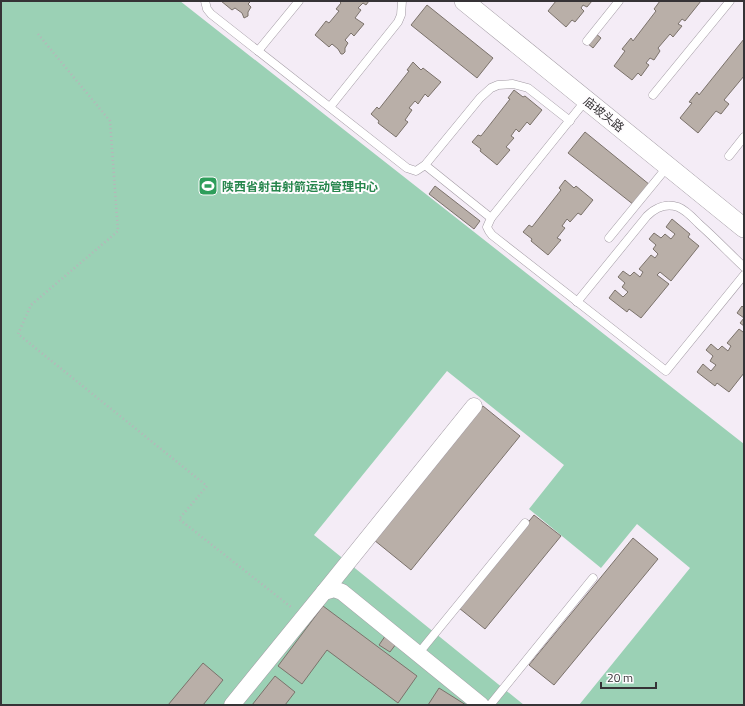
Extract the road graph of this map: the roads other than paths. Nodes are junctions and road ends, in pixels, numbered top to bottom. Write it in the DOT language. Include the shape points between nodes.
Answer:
graph roads {
  1 [pos="205,1"];
  2 [pos="299,1"];
  3 [pos="402,1"];
  4 [pos="464,1"];
  5 [pos="619,1"];
  6 [pos="730,1"];
  7 [pos="587,41"];
  8 [pos="258,51"];
  9 [pos="654,95"];
  10 [pos="586,100"];
  11 [pos="330,107"];
  12 [pos="570,121"];
  13 [pos="744,137"];
  14 [pos="729,156"];
  15 [pos="425,166"];
  16 [pos="668,166"];
  17 [pos="491,218"];
  18 [pos="744,228"];
  19 [pos="610,238"];
  20 [pos="744,267"];
  21 [pos="744,275"];
  22 [pos="577,302"];
  23 [pos="474,406"];
  24 [pos="525,523"];
  25 [pos="593,578"];
  26 [pos="324,592"];
  27 [pos="418,654"];
  28 [pos="232,705"];
  29 [pos="481,705"];
  30 [pos="490,705"];
  1 -- 8 [label="lane" via="211,14"];
  2 -- 8 [label="lane"];
  3 -- 11 [label="lane" via="401,15 394,28"];
  4 -- 10 [label="street, 庙坡头路"];
  5 -- 7 [label="lane"];
  6 -- 9 [label="lane"];
  8 -- 11 [label="lane"];
  10 -- 12 [label="lane"];
  10 -- 16 [label="street, 庙坡头路"];
  11 -- 15 [label="lane" via="407,168 416,171"];
  12 -- 15 [label="lane" via="528,88 513,84 498,85 480,98"];
  12 -- 17 [label="lane"];
  13 -- 14 [label="lane"];
  15 -- 17 [label="lane"];
  16 -- 18 [label="street, 庙坡头路"];
  16 -- 19 [label="lane"];
  17 -- 22 [label="lane" via="487,227 492,235"];
  20 -- 22 [label="lane" via="682,210 672,206 660,207 647,216"];
  21 -- 22 [label="lane" via="666,371"];
  23 -- 26 [label="street"];
  24 -- 27 [label="lane"];
  25 -- 30 [label="lane"];
  26 -- 27 [label="street" via="334,589 342,592"];
  26 -- 28 [label="street"];
  27 -- 29 [label="street"];
}
